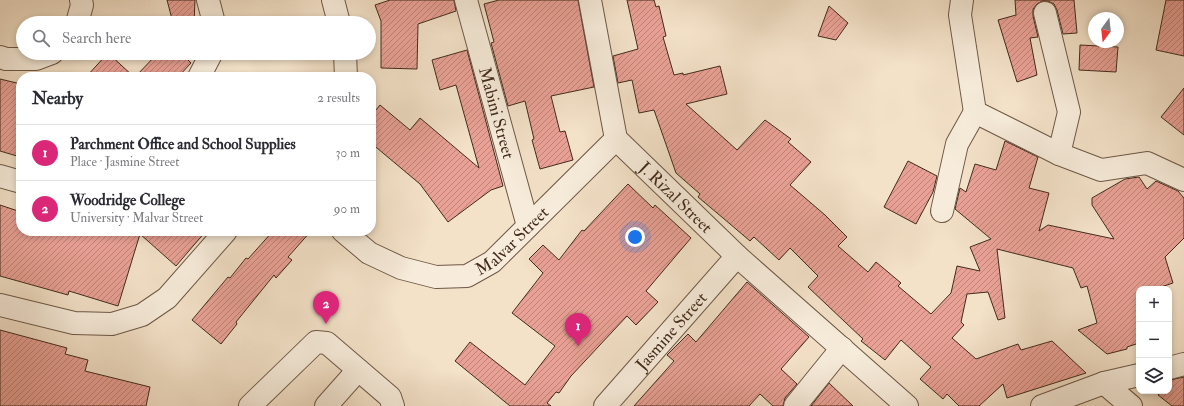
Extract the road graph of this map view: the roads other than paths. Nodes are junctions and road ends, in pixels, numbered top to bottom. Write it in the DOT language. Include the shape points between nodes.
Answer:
graph roads {
  1 [pos="81,0"];
  2 [pos="208,0"];
  3 [pos="333,0"];
  4 [pos="466,0"];
  5 [pos="590,0"];
  6 [pos="962,0"];
  7 [pos="1045,12"];
  8 [pos="79,16"];
  9 [pos="211,16"];
  10 [pos="337,16"];
  11 [pos="0,57"];
  12 [pos="16,59"];
  13 [pos="208,60"];
  14 [pos="346,60"];
  15 [pos="202,72"];
  16 [pos="346,72"];
  17 [pos="975,112"];
  18 [pos="616,138"];
  19 [pos="1059,154"];
  20 [pos="0,176"];
  21 [pos="1184,180"];
  22 [pos="16,181"];
  23 [pos="942,212"];
  24 [pos="528,226"];
  25 [pos="222,236"];
  26 [pos="349,236"];
  27 [pos="737,256"];
  28 [pos="0,305"];
  29 [pos="842,348"];
  30 [pos="1184,364"];
  31 [pos="1172,367"];
  32 [pos="358,370"];
  33 [pos="1136,376"];
  34 [pos="1104,383"];
  35 [pos="250,406"];
  36 [pos="326,406"];
  37 [pos="393,406"];
  38 [pos="605,406"];
  39 [pos="795,406"];
  40 [pos="907,406"];
  41 [pos="1042,406"];
  42 [pos="1131,406"];
  1 -- 8 [label="street"];
  2 -- 9 [label="street"];
  3 -- 10 [label="street"];
  4 -- 24 [label="street, Mabini Street"];
  5 -- 18 [label="street"];
  6 -- 17 [label="street" via="960,15"];
  7 -- 19 [label="street" via="1070,112"];
  11 -- 12 [label="street"];
  13 -- 15 [label="street"];
  14 -- 16 [label="street"];
  17 -- 19 [label="street"];
  17 -- 23 [label="street" via="957,144"];
  18 -- 24 [label="street, Malvar Street"];
  18 -- 27 [label="street, J. Rizal Street"];
  19 -- 21 [label="street" via="1101,170 1147,164"];
  20 -- 22 [label="street"];
  24 -- 26 [label="street, Malvar Street" via="492,262 467,276 436,277 400,268 369,253"];
  25 -- 28 [label="street" via="167,298 142,315 112,324 74,323"];
  27 -- 29 [label="street, J. Rizal Street"];
  27 -- 38 [label="street, Jasmine Street"];
  29 -- 39 [label="street"];
  29 -- 40 [label="street, J. Rizal Street"];
  30 -- 31 [label="street"];
  32 -- 35 [label="street" via="327,343 316,342"];
  32 -- 36 [label="street"];
  32 -- 37 [label="street" via="390,397"];
  33 -- 34 [label="street"];
  34 -- 41 [label="street"];
  34 -- 42 [label="street"];
}
